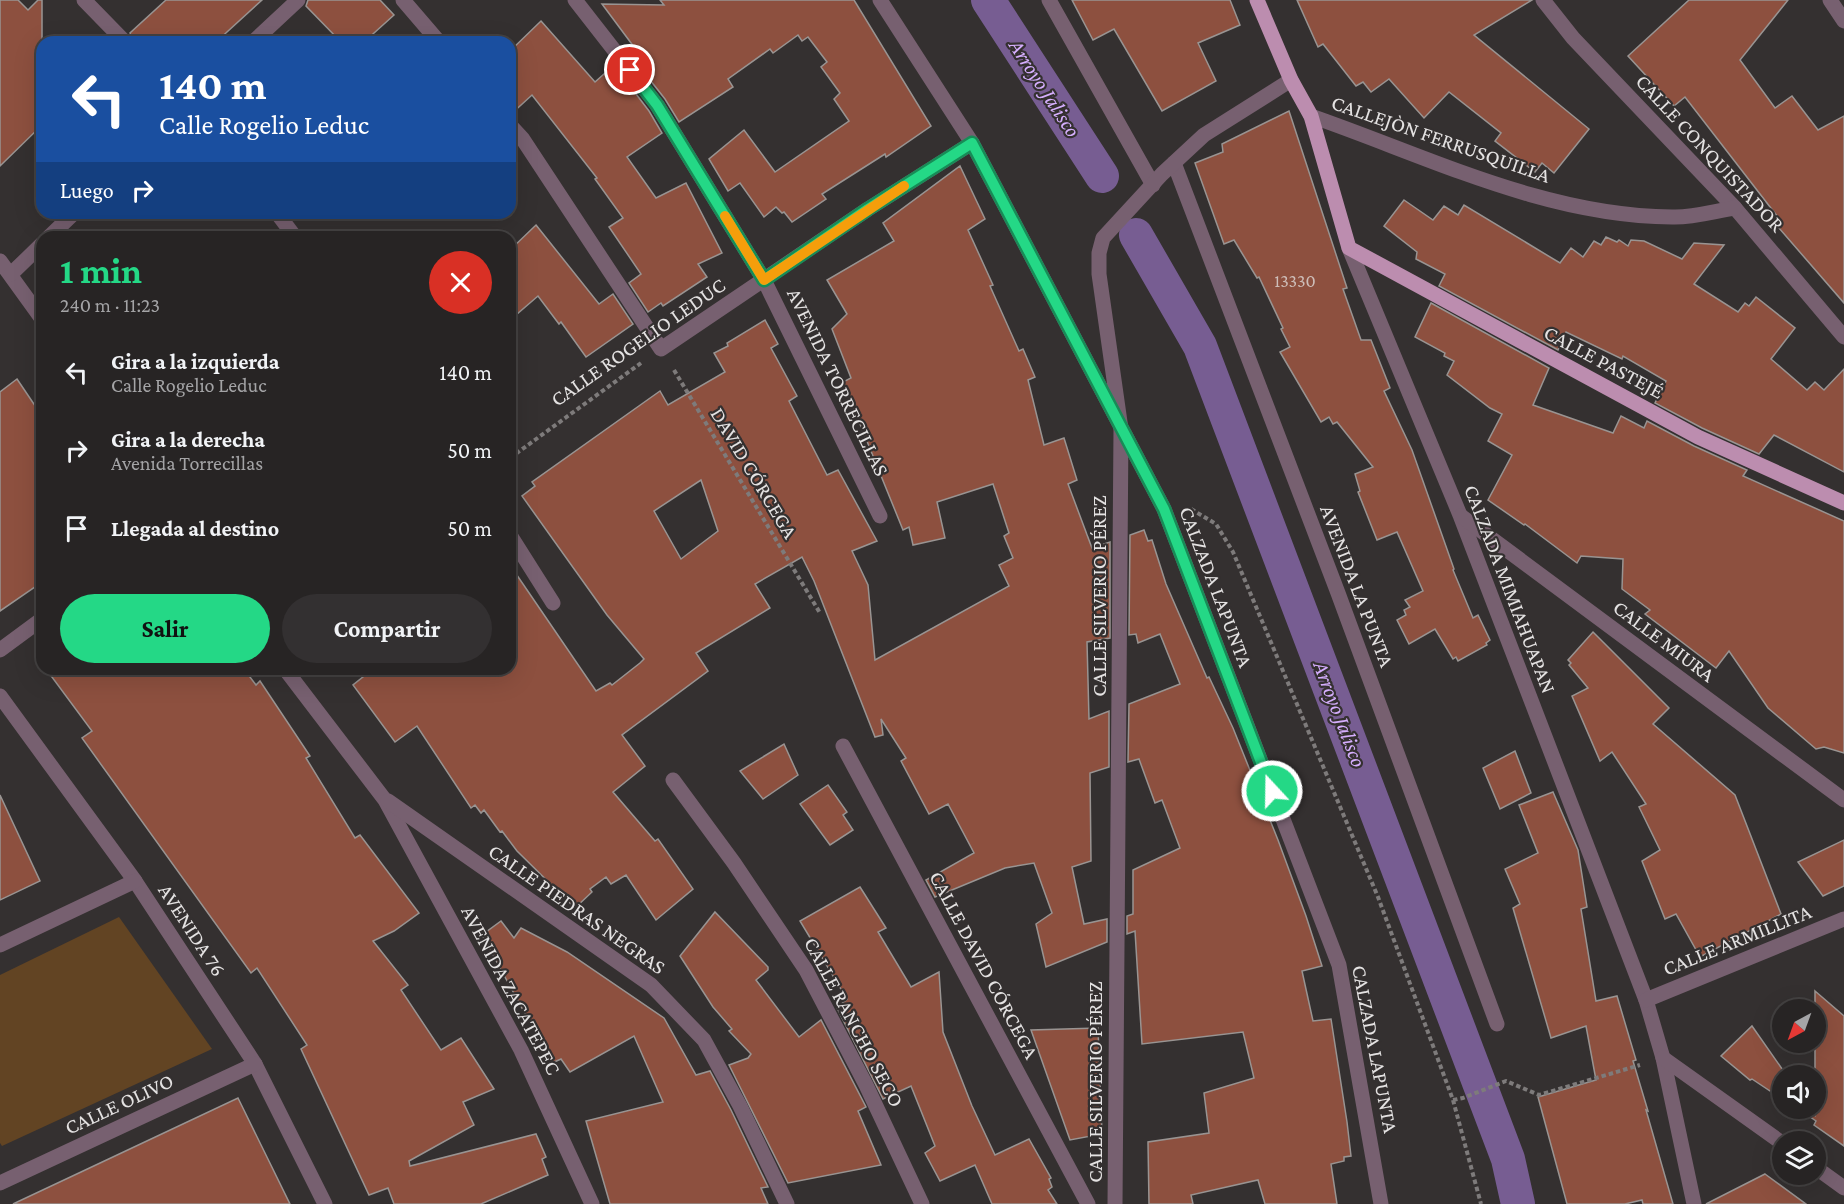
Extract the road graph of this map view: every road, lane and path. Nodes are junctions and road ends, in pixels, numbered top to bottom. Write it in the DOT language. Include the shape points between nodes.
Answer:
graph roads {
  1 [pos="84,0"];
  2 [pos="298,0"];
  3 [pos="403,0"];
  4 [pos="575,0"];
  5 [pos="880,0"];
  6 [pos="1049,0"];
  7 [pos="1257,0"];
  8 [pos="1543,0"];
  9 [pos="1830,0"];
  10 [pos="1844,21"];
  11 [pos="119,36"];
  12 [pos="259,36"];
  13 [pos="434,36"];
  14 [pos="1291,80"];
  15 [pos="1311,116"];
  16 [pos="516,132"];
  17 [pos="972,143"];
  18 [pos="1174,163"];
  19 [pos="1153,185"];
  20 [pos="1736,208"];
  21 [pos="68,219"];
  22 [pos="56,231"];
  23 [pos="1349,248"];
  24 [pos="36,250"];
  25 [pos="0,261"];
  26 [pos="11,274"];
  27 [pos="764,280"];
  28 [pos="36,310"];
  29 [pos="1844,336"];
  30 [pos="661,349"];
  31 [pos="1121,429"];
  32 [pos="516,454"];
  33 [pos="1844,503"];
  34 [pos="1164,509"];
  35 [pos="1460,515"];
  36 [pos="880,516"];
  37 [pos="516,544"];
  38 [pos="553,603"];
  39 [pos="820,613"];
  40 [pos="36,623"];
  41 [pos="0,650"];
  42 [pos="290,675"];
  43 [pos="0,696"];
  44 [pos="843,746"];
  45 [pos="673,780"];
  46 [pos="385,800"];
  47 [pos="1844,800"];
  48 [pos="135,881"];
  49 [pos="1844,919"];
  50 [pos="0,945"];
  51 [pos="1646,1000"];
  52 [pos="1497,1024"];
  53 [pos="1663,1058"];
  54 [pos="255,1064"];
  55 [pos="1453,1100"];
  56 [pos="1772,1136"];
  57 [pos="1826,1175"];
  58 [pos="0,1183"];
  59 [pos="1844,1188"];
  60 [pos="325,1204"];
  61 [pos="592,1204"];
  62 [pos="787,1204"];
  63 [pos="922,1204"];
  64 [pos="1088,1204"];
  65 [pos="1115,1204"];
  66 [pos="1381,1204"];
  67 [pos="1482,1204"];
  68 [pos="1694,1204"];
  1 -- 11 [label="street"];
  2 -- 12 [label="street"];
  3 -- 13 [label="street"];
  4 -- 27 [label="street, AVENIDA TORRECILLAS" via="657,105"];
  5 -- 17 [label="street, CALZADA LAPUNTA"];
  6 -- 19 [label="street"];
  7 -- 14 [label="main road, CALZADA MIMIAHUAPAN"];
  8 -- 20 [label="street, CALLE CONQUISTADOR" via="1573,38"];
  9 -- 10 [label="street"];
  14 -- 15 [label="main road, CALZADA MIMIAHUAPAN"];
  14 -- 18 [label="street, CALLE SILVERIO PÉREZ" via="1204,135"];
  15 -- 20 [label="street, CALLEJÒN FERRUSQUILLA" via="1513,191 1602,212 1674,218"];
  15 -- 23 [label="main road, CALZADA MIMIAHUAPAN"];
  16 -- 30 [label="street"];
  17 -- 27 [label="street, CALLE ROGELIO LEDUC"];
  17 -- 31 [label="street, CALZADA LAPUNTA"];
  18 -- 19 [label="street, CALLE SILVERIO PÉREZ"];
  18 -- 52 [label="street, AVENIDA LA PUNTA"];
  19 -- 31 [label="street, CALLE SILVERIO PÉREZ" via="1103,238 1099,253"];
  20 -- 29 [label="street, CALLE CONQUISTADOR"];
  21 -- 22 [label="street"];
  23 -- 33 [label="main road, CALLE PASTEJÉ" via="1698,437"];
  23 -- 35 [label="street, CALZADA MIMIAHUAPAN"];
  24 -- 26 [label="street"];
  25 -- 26 [label="street"];
  26 -- 28 [label="street"];
  27 -- 30 [label="street, CALLE ROGELIO LEDUC"];
  27 -- 36 [label="street, AVENIDA TORRECILLAS"];
  30 -- 32 [label="path, CALLE ROGELIO LEDUC"];
  30 -- 39 [label="path, DAVID CÓRCEGA"];
  31 -- 34 [label="street, CALZADA LAPUNTA"];
  31 -- 65 [label="street, CALLE SILVERIO PÉREZ"];
  34 -- 55 [label="path" via="1190,508 1216,524 1233,552 1378,897"];
  34 -- 66 [label="street, CALZADA LAPUNTA" via="1339,965"];
  35 -- 47 [label="street, CALLE MIURA"];
  35 -- 51 [label="street, CALZADA MIMIAHUAPAN"];
  37 -- 38 [label="street"];
  40 -- 41 [label="street"];
  42 -- 46 [label="street"];
  43 -- 48 [label="street, AVENIDA 76"];
  44 -- 64 [label="street, CALLE DAVID CÓRCEGA"];
  45 -- 63 [label="street, CALLE RANCHO SECO" via="806,970 867,1085"];
  46 -- 61 [label="street, AVENIDA ZACATEPEC" via="521,1050"];
  46 -- 62 [label="street, CALLE PIEDRAS NEGRAS" via="651,985 704,1040"];
  48 -- 50 [label="street"];
  48 -- 54 [label="street, AVENIDA 76"];
  49 -- 51 [label="street, CALLE ARMILLITA"];
  51 -- 53 [label="street, CALZADA MIMIAHUAPAN"];
  53 -- 55 [label="path" via="1539,1095 1506,1081"];
  53 -- 56 [label="street"];
  53 -- 68 [label="street, CALZADA MIMIAHUAPAN"];
  54 -- 58 [label="street, CALLE OLIVO"];
  54 -- 60 [label="street, AVENIDA 76"];
  55 -- 67 [label="path"];
  57 -- 59 [label="street"];
}
